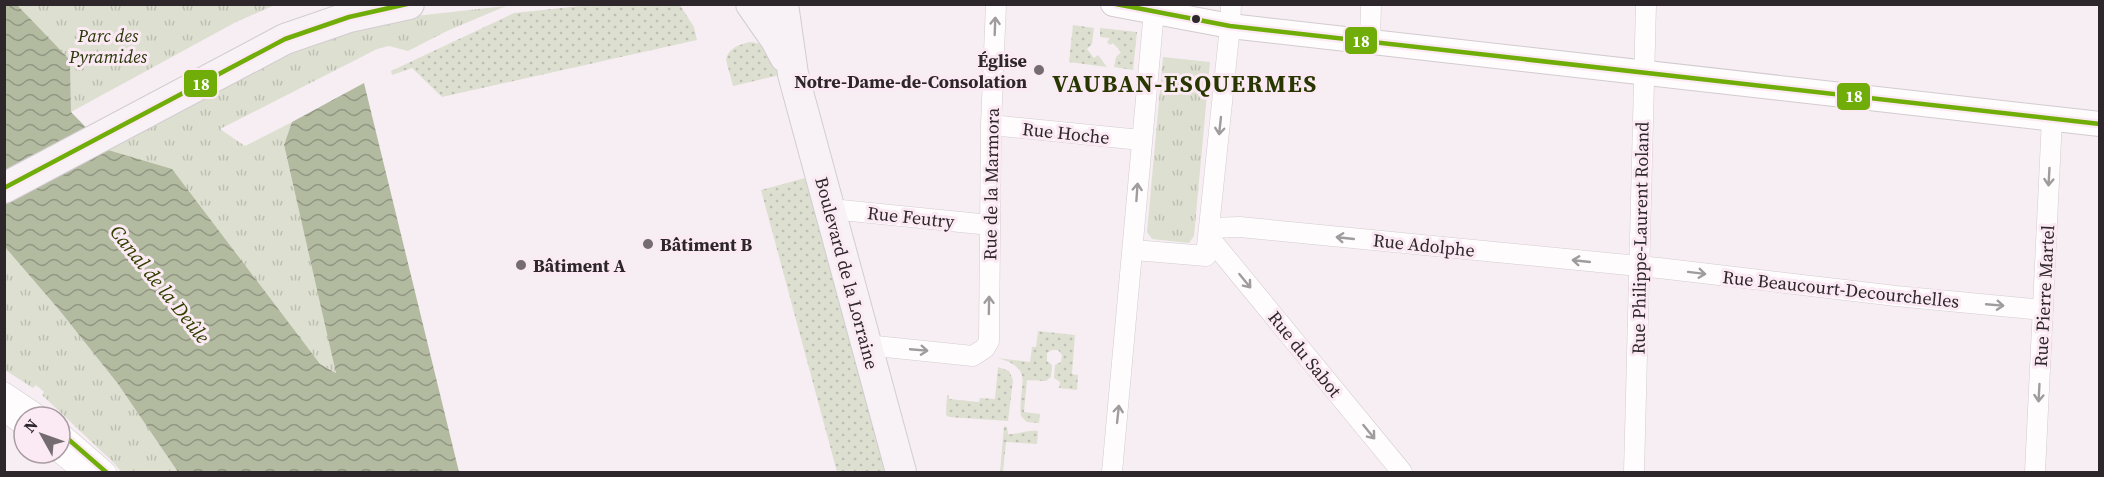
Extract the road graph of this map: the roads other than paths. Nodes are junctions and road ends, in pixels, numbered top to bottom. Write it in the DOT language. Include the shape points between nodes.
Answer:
graph roads {
  1 [pos="337,4"];
  2 [pos="409,4"];
  3 [pos="751,4"];
  4 [pos="783,4"];
  5 [pos="996,4"];
  6 [pos="1113,4"];
  7 [pos="1371,4"];
  8 [pos="1646,4"];
  9 [pos="1162,8"];
  10 [pos="1230,15"];
  11 [pos="1370,42"];
  12 [pos="1644,73"];
  13 [pos="793,74"];
  14 [pos="145,103"];
  15 [pos="2052,119"];
  16 [pos="2100,124"];
  17 [pos="991,125"];
  18 [pos="1142,140"];
  19 [pos="4,170"];
  20 [pos="4,188"];
  21 [pos="831,209"];
  22 [pos="990,225"];
  23 [pos="1209,232"];
  24 [pos="1134,250"];
  25 [pos="1639,266"];
  26 [pos="2043,310"];
  27 [pos="866,345"];
  28 [pos="4,392"];
  29 [pos="23,405"];
  30 [pos="72,442"];
  31 [pos="106,472"];
  32 [pos="901,472"];
  33 [pos="1112,472"];
  34 [pos="1402,472"];
  35 [pos="1634,472"];
  36 [pos="2035,472"];
  1 -- 14 [label="main road" via="258,34"];
  2 -- 14 [label="main road" via="349,17 295,35"];
  3 -- 13 [label="main road, Boulevard de la Lorraine"];
  4 -- 13 [label="main road, Boulevard de la Lorraine"];
  17 -- 5 [label="street, Rue de la Marmora, one-way"];
  6 -- 9 [label="street"];
  7 -- 11 [label="street"];
  8 -- 12 [label="street, Rue Philippe-Laurent Roland"];
  9 -- 10 [label="street"];
  9 -- 18 [label="street"];
  10 -- 11 [label="street"];
  10 -- 23 [label="street, one-way"];
  11 -- 12 [label="street"];
  12 -- 15 [label="street"];
  12 -- 25 [label="street, Rue Philippe-Laurent Roland"];
  13 -- 21 [label="main road, Boulevard de la Lorraine"];
  14 -- 19 [label="main road"];
  14 -- 20 [label="main road"];
  15 -- 16 [label="street"];
  15 -- 26 [label="street, Rue Pierre Martel, one-way"];
  17 -- 18 [label="street, Rue Hoche"];
  17 -- 22 [label="street, Rue de la Marmora"];
  24 -- 18 [label="street, one-way"];
  21 -- 22 [label="street, Rue Feutry"];
  21 -- 27 [label="main road, Boulevard de la Lorraine"];
  27 -- 22 [label="street, Rue de la Marmora, one-way" via="973,356 985,348"];
  23 -- 24 [label="street" via="1206,256"];
  25 -- 23 [label="street, Rue Adolphe, one-way" via="1240,227"];
  23 -- 34 [label="street, Rue du Sabot, one-way"];
  33 -- 24 [label="street, one-way"];
  25 -- 26 [label="street, Rue Beaucourt-Decourchelles, one-way"];
  25 -- 35 [label="street, Rue Philippe-Laurent Roland"];
  26 -- 36 [label="street, Rue Pierre Martel, one-way"];
  27 -- 32 [label="main road, Boulevard de la Lorraine"];
  28 -- 29 [label="street"];
  30 -- 31 [label="street"];
}
